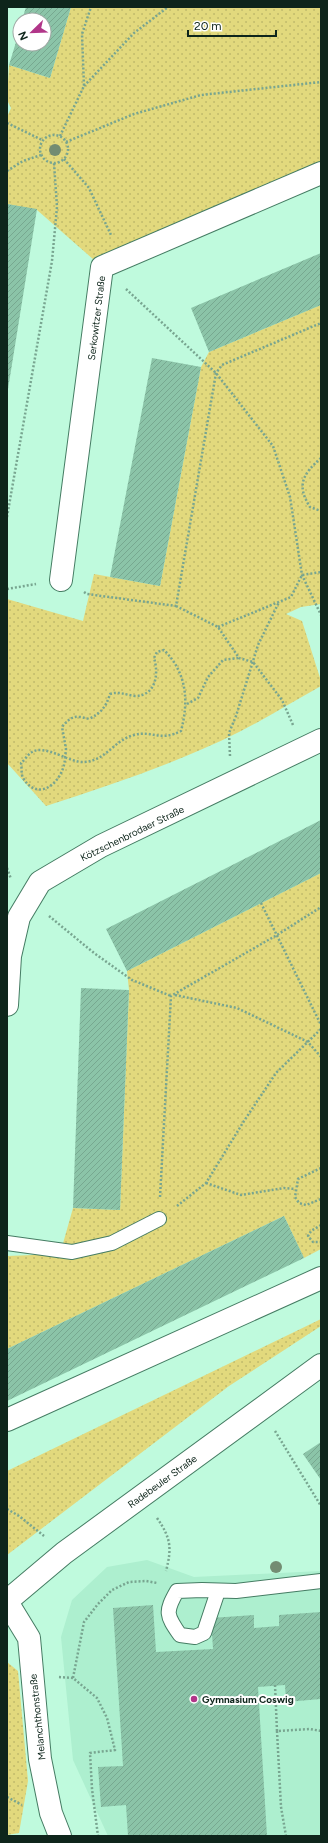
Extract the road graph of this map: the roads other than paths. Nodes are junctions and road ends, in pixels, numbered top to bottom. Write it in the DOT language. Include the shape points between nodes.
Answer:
graph roads {
  1 [pos="321,173"];
  2 [pos="61,580"];
  3 [pos="312,744"];
  4 [pos="7,1005"];
  5 [pos="159,1219"];
  6 [pos="7,1243"];
  7 [pos="321,1278"];
  8 [pos="321,1365"];
  9 [pos="7,1420"];
  10 [pos="321,1581"];
  11 [pos="218,1591"];
  12 [pos="7,1602"];
  13 [pos="60,1836"];
  1 -- 2 [label="street, Serkowitzer Straße" via="111,264"];
  3 -- 4 [label="street, Kötzschenbrodaer Straße" via="101,846 40,882 19,917 10,956"];
  5 -- 6 [label="lane" via="112,1243 72,1252"];
  7 -- 9 [label="street"];
  8 -- 12 [label="street, Radebeuler Straße" via="64,1553"];
  10 -- 11 [label="lane"];
  11 -- 11 [label="lane" via="177,1591 169,1606 169,1620 180,1635 195,1637 204,1633"];
  12 -- 13 [label="street, Melanchthonstraße" via="29,1638 40,1759 51,1813"];
}
